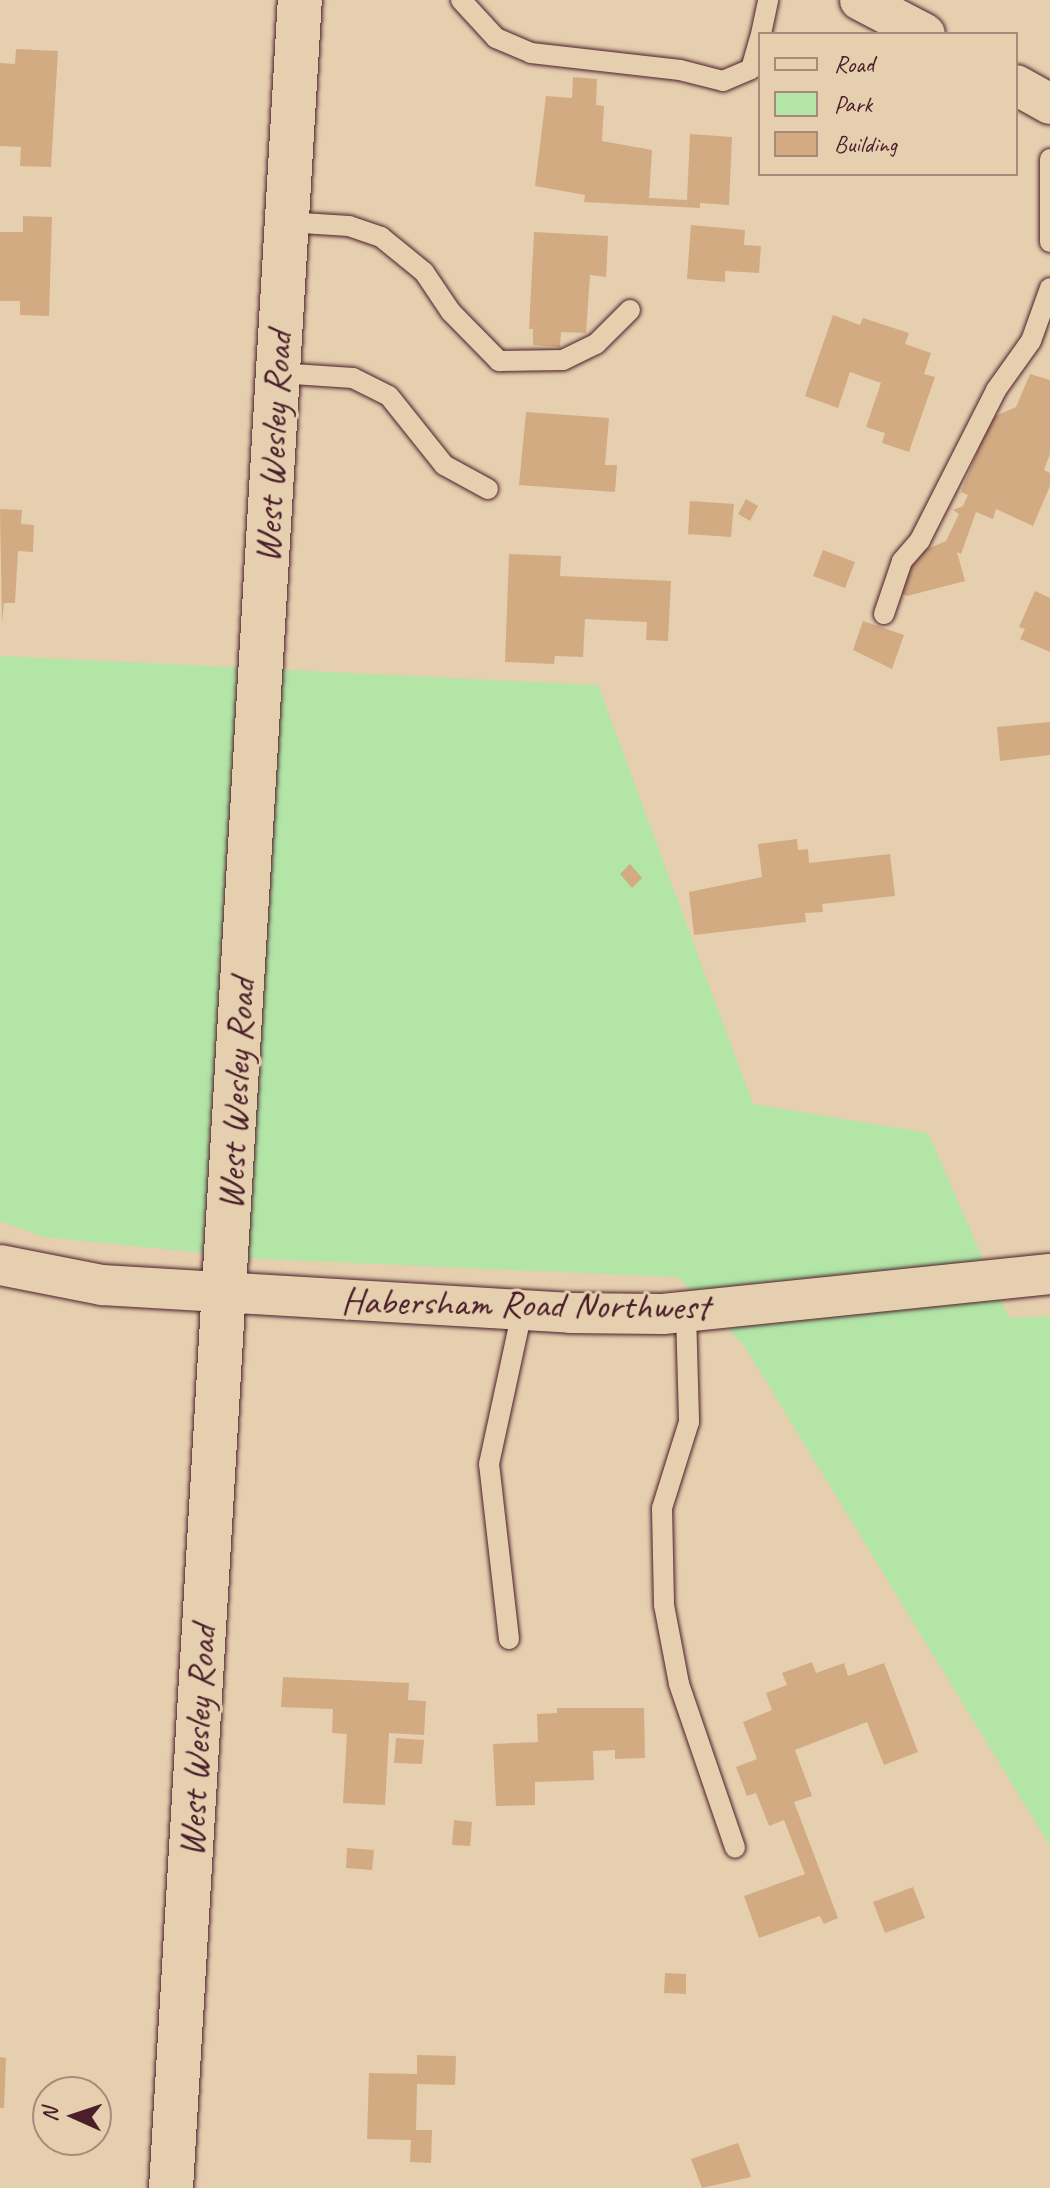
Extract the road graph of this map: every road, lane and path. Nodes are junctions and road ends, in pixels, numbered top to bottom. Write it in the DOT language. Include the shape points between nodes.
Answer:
graph roads {
  1 [pos="300,0"];
  2 [pos="461,0"];
  3 [pos="768,0"];
  4 [pos="860,0"];
  5 [pos="761,32"];
  6 [pos="921,32"];
  7 [pos="758,43"];
  8 [pos="1018,86"];
  9 [pos="1050,104"];
  10 [pos="1050,159"];
  11 [pos="286,222"];
  12 [pos="1050,242"];
  13 [pos="1050,288"];
  14 [pos="630,310"];
  15 [pos="278,373"];
  16 [pos="488,489"];
  17 [pos="884,614"];
  18 [pos="0,1265"];
  19 [pos="1050,1274"];
  20 [pos="224,1295"];
  21 [pos="522,1311"];
  22 [pos="686,1312"];
  23 [pos="509,1639"];
  24 [pos="735,1848"];
  25 [pos="171,2188"];
  1 -- 11 [label="street, West Wesley Road"];
  2 -- 7 [label="lane" via="496,38 522,51 680,70 723,81 751,69"];
  3 -- 5 [label="lane"];
  4 -- 6 [label="street"];
  8 -- 9 [label="street"];
  10 -- 12 [label="lane"];
  11 -- 14 [label="lane" via="349,226 381,237 424,272 451,312 499,361 563,360 596,344"];
  11 -- 15 [label="street, West Wesley Road"];
  13 -- 17 [label="lane" via="1031,341 996,390 920,540 902,561"];
  15 -- 16 [label="lane" via="353,378 389,396 444,465"];
  15 -- 20 [label="street, West Wesley Road"];
  18 -- 20 [label="street, Habersham Road Northwest" via="102,1285"];
  19 -- 22 [label="street, Habersham Road Northwest"];
  20 -- 21 [label="street, Habersham Road Northwest"];
  20 -- 25 [label="street, West Wesley Road"];
  21 -- 22 [label="street, Habersham Road Northwest"];
  21 -- 23 [label="lane" via="489,1464"];
  22 -- 24 [label="lane" via="689,1422 662,1508 664,1605 679,1684"];
}
